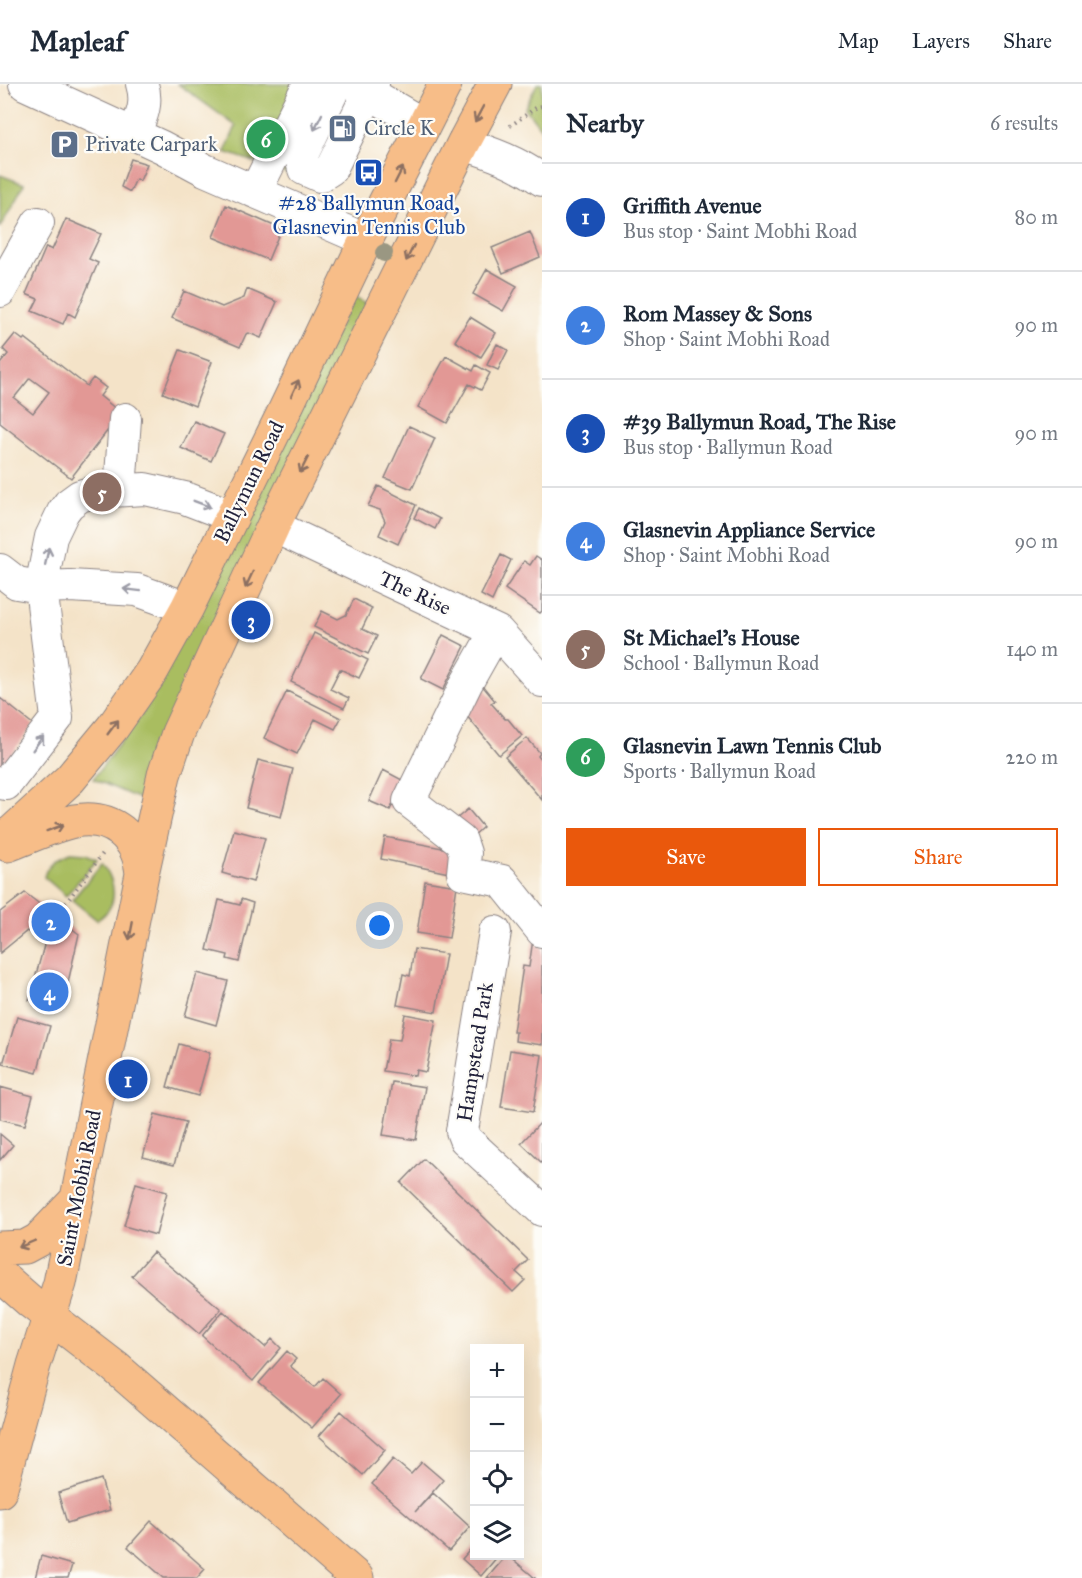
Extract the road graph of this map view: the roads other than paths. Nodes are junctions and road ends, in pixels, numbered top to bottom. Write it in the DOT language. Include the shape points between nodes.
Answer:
graph roads {
  1 [pos="25,84"];
  2 [pos="142,84"];
  3 [pos="309,84"];
  4 [pos="336,84"];
  5 [pos="445,84"];
  6 [pos="495,84"];
  7 [pos="365,86"];
  8 [pos="424,124"];
  9 [pos="134,134"];
  10 [pos="463,144"];
  11 [pos="542,180"];
  12 [pos="255,192"];
  13 [pos="38,223"];
  14 [pos="366,240"];
  15 [pos="0,291"];
  16 [pos="125,419"];
  17 [pos="120,490"];
  18 [pos="232,516"];
  19 [pos="273,526"];
  20 [pos="0,570"];
  21 [pos="41,587"];
  22 [pos="187,608"];
  23 [pos="498,632"];
  24 [pos="542,681"];
  25 [pos="164,775"];
  26 [pos="0,783"];
  27 [pos="0,845"];
  28 [pos="142,874"];
  29 [pos="542,931"];
  30 [pos="495,932"];
  31 [pos="78,1197"];
  32 [pos="542,1210"];
  33 [pos="0,1248"];
  34 [pos="0,1275"];
  35 [pos="50,1318"];
  36 [pos="0,1491"];
  37 [pos="357,1578"];
  1 -- 9 [label="street"];
  2 -- 9 [label="street" via="146,97"];
  3 -- 12 [label="street"];
  4 -- 7 [label="street, one-way" via="301,157 304,169 320,176 331,169"];
  5 -- 8 [label="main road, Ballymun Road"];
  6 -- 10 [label="main road, Ballymun Road, one-way"];
  7 -- 8 [label="street" via="396,110"];
  8 -- 10 [label="main road"];
  14 -- 8 [label="main road, Ballymun Road, one-way"];
  9 -- 12 [label="street"];
  10 -- 11 [label="street" via="507,159"];
  10 -- 19 [label="main road, Ballymun Road, one-way"];
  12 -- 14 [label="street"];
  13 -- 15 [label="street"];
  18 -- 14 [label="main road, Ballymun Road, one-way"];
  16 -- 17 [label="street"];
  17 -- 18 [label="street, one-way" via="145,489 185,498"];
  21 -- 17 [label="street, one-way" via="51,537 63,512 80,496"];
  18 -- 22 [label="main road, Ballymun Road"];
  19 -- 23 [label="street, The Rise"];
  19 -- 25 [label="main road, Ballymun Road, one-way" via="178,733"];
  20 -- 21 [label="street" via="17,583"];
  22 -- 21 [label="street, one-way" via="137,590"];
  26 -- 21 [label="street, one-way" via="6,784 57,718"];
  27 -- 22 [label="main road, Ballymun Road, one-way" via="70,779 113,728 152,671"];
  23 -- 24 [label="street, The Rise"];
  23 -- 29 [label="street" via="466,684 410,801 461,841 465,853 463,873 502,881"];
  25 -- 28 [label="main road, Saint Mobhi Road"];
  27 -- 28 [label="main road, one-way" via="75,821 101,822 132,841 141,860"];
  28 -- 31 [label="main road, Saint Mobhi Road, one-way"];
  30 -- 32 [label="street, Hampstead Park" via="462,1131 465,1139"];
  31 -- 33 [label="main road, one-way" via="38,1240 25,1247"];
  31 -- 35 [label="main road, Saint Mobhi Road"];
  34 -- 35 [label="main road"];
  35 -- 36 [label="main road, Saint Mobhi Road"];
  35 -- 37 [label="main road" via="114,1367"];
}
